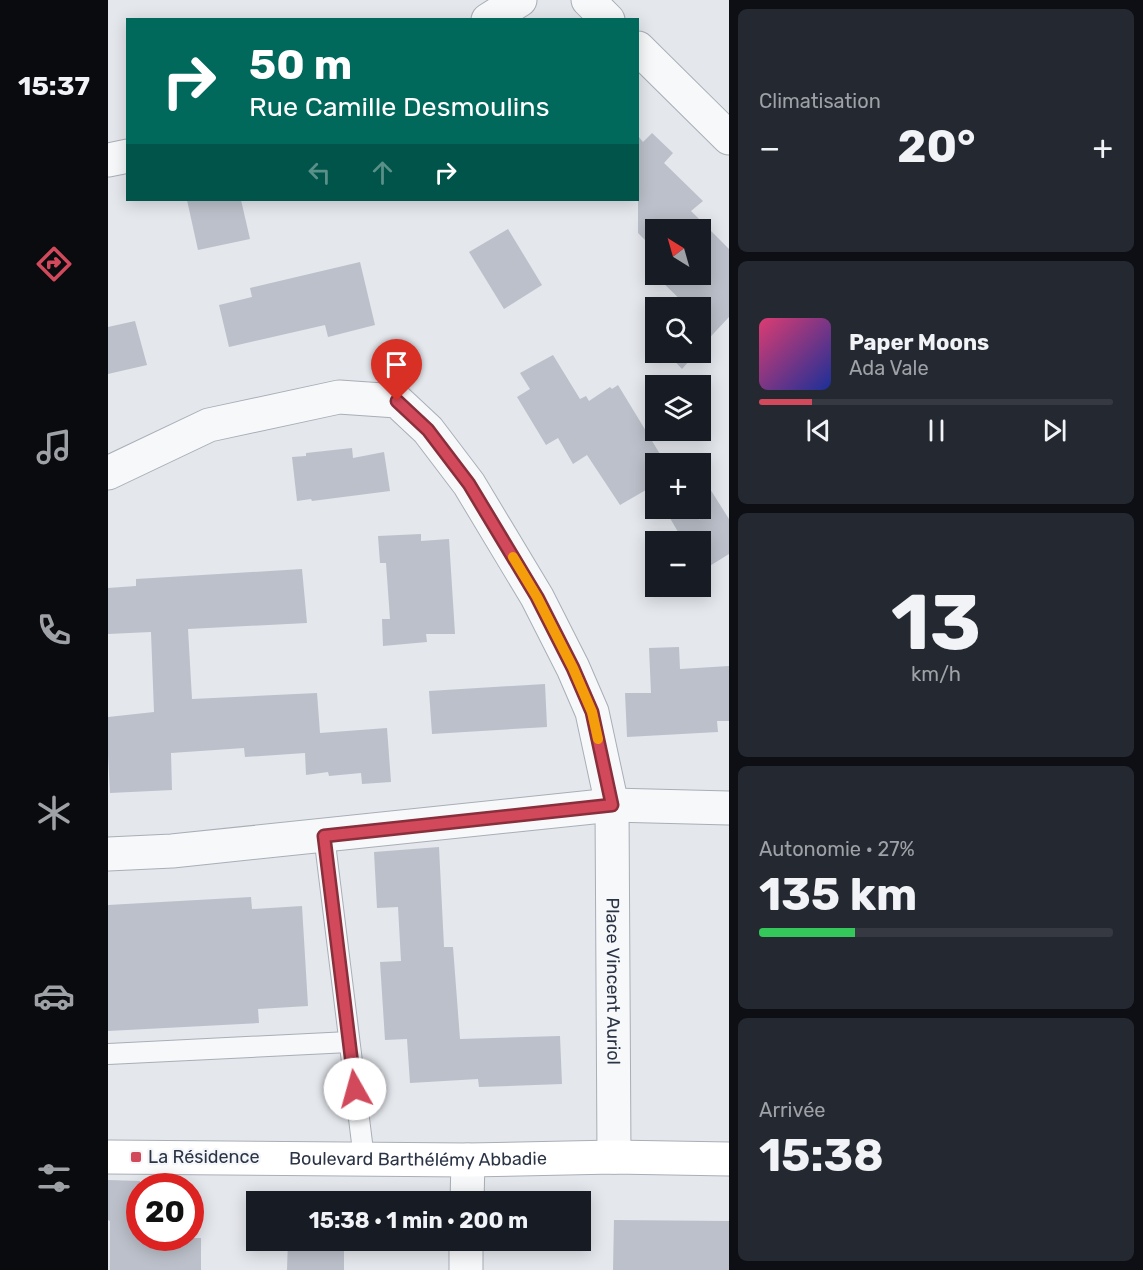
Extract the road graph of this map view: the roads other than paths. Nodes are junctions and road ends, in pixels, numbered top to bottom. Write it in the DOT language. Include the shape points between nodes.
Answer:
graph roads {
  1 [pos="520,0"];
  2 [pos="588,0"];
  3 [pos="491,18"];
  4 [pos="606,18"];
  5 [pos="639,49"];
  6 [pos="729,138"];
  7 [pos="126,156"];
  8 [pos="108,160"];
  9 [pos="108,473"];
  10 [pos="612,805"];
  11 [pos="729,808"];
  12 [pos="324,836"];
  13 [pos="108,854"];
  14 [pos="349,1042"];
  15 [pos="108,1054"];
  16 [pos="108,1157"];
  17 [pos="614,1157"];
  18 [pos="364,1159"];
  19 [pos="729,1159"];
  20 [pos="468,1160"];
  21 [pos="467,1191"];
  22 [pos="466,1251"];
  23 [pos="466,1270"];
  1 -- 3 [label="street"];
  2 -- 4 [label="street"];
  5 -- 6 [label="street"];
  7 -- 8 [label="street"];
  9 -- 10 [label="street, Place Vincent Auriol" via="209,425 339,398 397,401 428,430 469,484 537,597 592,712"];
  10 -- 11 [label="street"];
  10 -- 12 [label="street"];
  10 -- 17 [label="street, Place Vincent Auriol"];
  12 -- 13 [label="street"];
  12 -- 14 [label="lane"];
  14 -- 15 [label="lane"];
  14 -- 18 [label="lane"];
  16 -- 18 [label="street, Boulevard Barthélémy Abbadie"];
  17 -- 19 [label="street, Boulevard Barthélémy Abbadie"];
  17 -- 20 [label="street, Boulevard Barthélémy Abbadie"];
  18 -- 20 [label="street, Boulevard Barthélémy Abbadie"];
  20 -- 21 [label="street"];
  22 -- 23 [label="street"];
}
